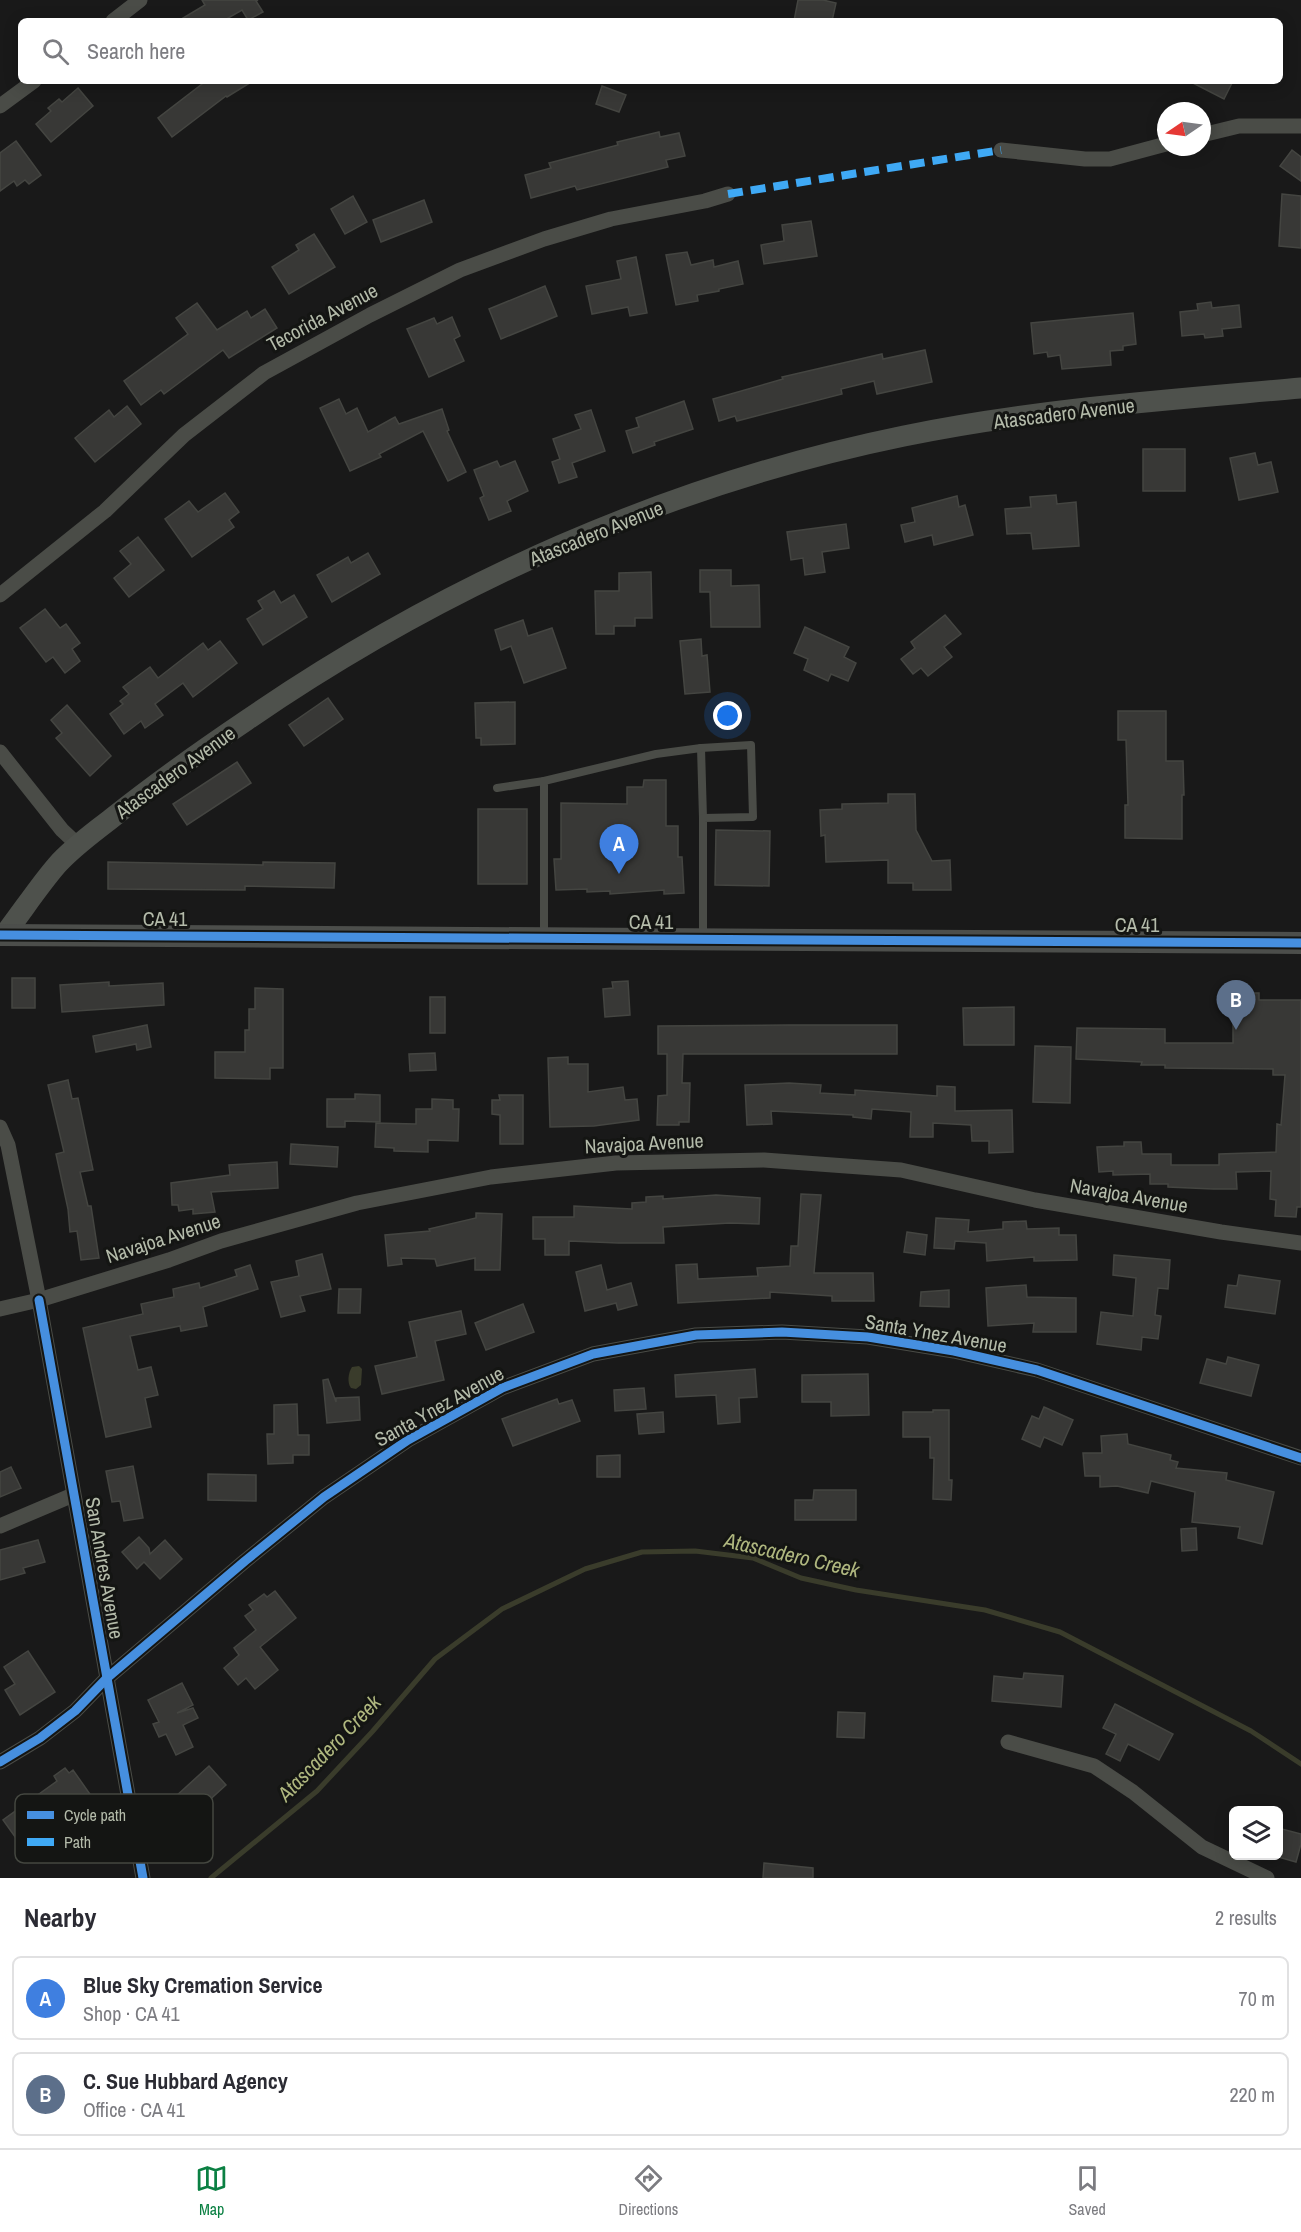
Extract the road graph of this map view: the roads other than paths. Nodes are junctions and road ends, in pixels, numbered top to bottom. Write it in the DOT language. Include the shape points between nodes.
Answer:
graph roads {
  1 [pos="140,0"];
  2 [pos="117,18"];
  3 [pos="29,84"];
  4 [pos="0,106"];
  5 [pos="1301,126"];
  6 [pos="1211,133"];
  7 [pos="1157,146"];
  8 [pos="1001,150"];
  9 [pos="728,194"];
  10 [pos="1301,388"];
  11 [pos="0,595"];
  12 [pos="701,748"];
  13 [pos="0,752"];
  14 [pos="543,781"];
  15 [pos="496,788"];
  16 [pos="703,818"];
  17 [pos="78,845"];
  18 [pos="2,935"];
  19 [pos="544,938"];
  20 [pos="703,939"];
  21 [pos="1301,943"];
  22 [pos="0,1127"];
  23 [pos="1301,1243"];
  24 [pos="39,1300"];
  25 [pos="0,1309"];
  26 [pos="1301,1458"];
  27 [pos="73,1495"];
  28 [pos="0,1526"];
  29 [pos="107,1678"];
  30 [pos="1008,1742"];
  31 [pos="0,1762"];
  32 [pos="128,1794"];
  33 [pos="140,1863"];
  34 [pos="143,1878"];
  35 [pos="1267,1878"];
  1 -- 2 [label="street"];
  3 -- 4 [label="street"];
  5 -- 6 [label="street" via="1239,126"];
  7 -- 8 [label="street" via="1110,159"];
  9 -- 11 [label="street, Tecorida Avenue" via="611,219 460,270 264,373 184,435 105,511"];
  10 -- 17 [label="main road, Atascadero Avenue" via="1070,409 904,436 744,476 578,536 444,600 301,682 166,776"];
  12 -- 14 [label="lane" via="656,754"];
  12 -- 16 [label="lane"];
  12 -- 16 [label="lane" via="751,745 753,817"];
  13 -- 17 [label="street"];
  14 -- 15 [label="lane"];
  14 -- 19 [label="lane"];
  16 -- 20 [label="lane"];
  17 -- 18 [label="main road, Atascadero Avenue" via="58,864"];
  18 -- 19 [label="main road, CA 41 / CA 41"];
  19 -- 20 [label="main road, CA 41 / CA 41"];
  20 -- 21 [label="main road, CA 41 / CA 41"];
  22 -- 24 [label="street, San Andres Avenue" via="8,1145"];
  23 -- 24 [label="street, Navajoa Avenue" via="1035,1200 902,1170 764,1160 616,1163 491,1177 357,1203 221,1241"];
  24 -- 25 [label="street, Navajoa Avenue"];
  24 -- 27 [label="street, San Andres Avenue"];
  26 -- 29 [label="street, Santa Ynez Avenue" via="1056,1376 954,1351 868,1337 782,1332 696,1335 646,1343 593,1354 502,1388 408,1440 324,1497"];
  27 -- 28 [label="street"];
  27 -- 29 [label="street, San Andres Avenue"];
  29 -- 31 [label="street, Santa Ynez Avenue" via="75,1711"];
  29 -- 32 [label="street, San Andres Avenue"];
  30 -- 35 [label="street" via="1094,1766 1202,1848"];
  33 -- 34 [label="street, San Andres Avenue"];
}
